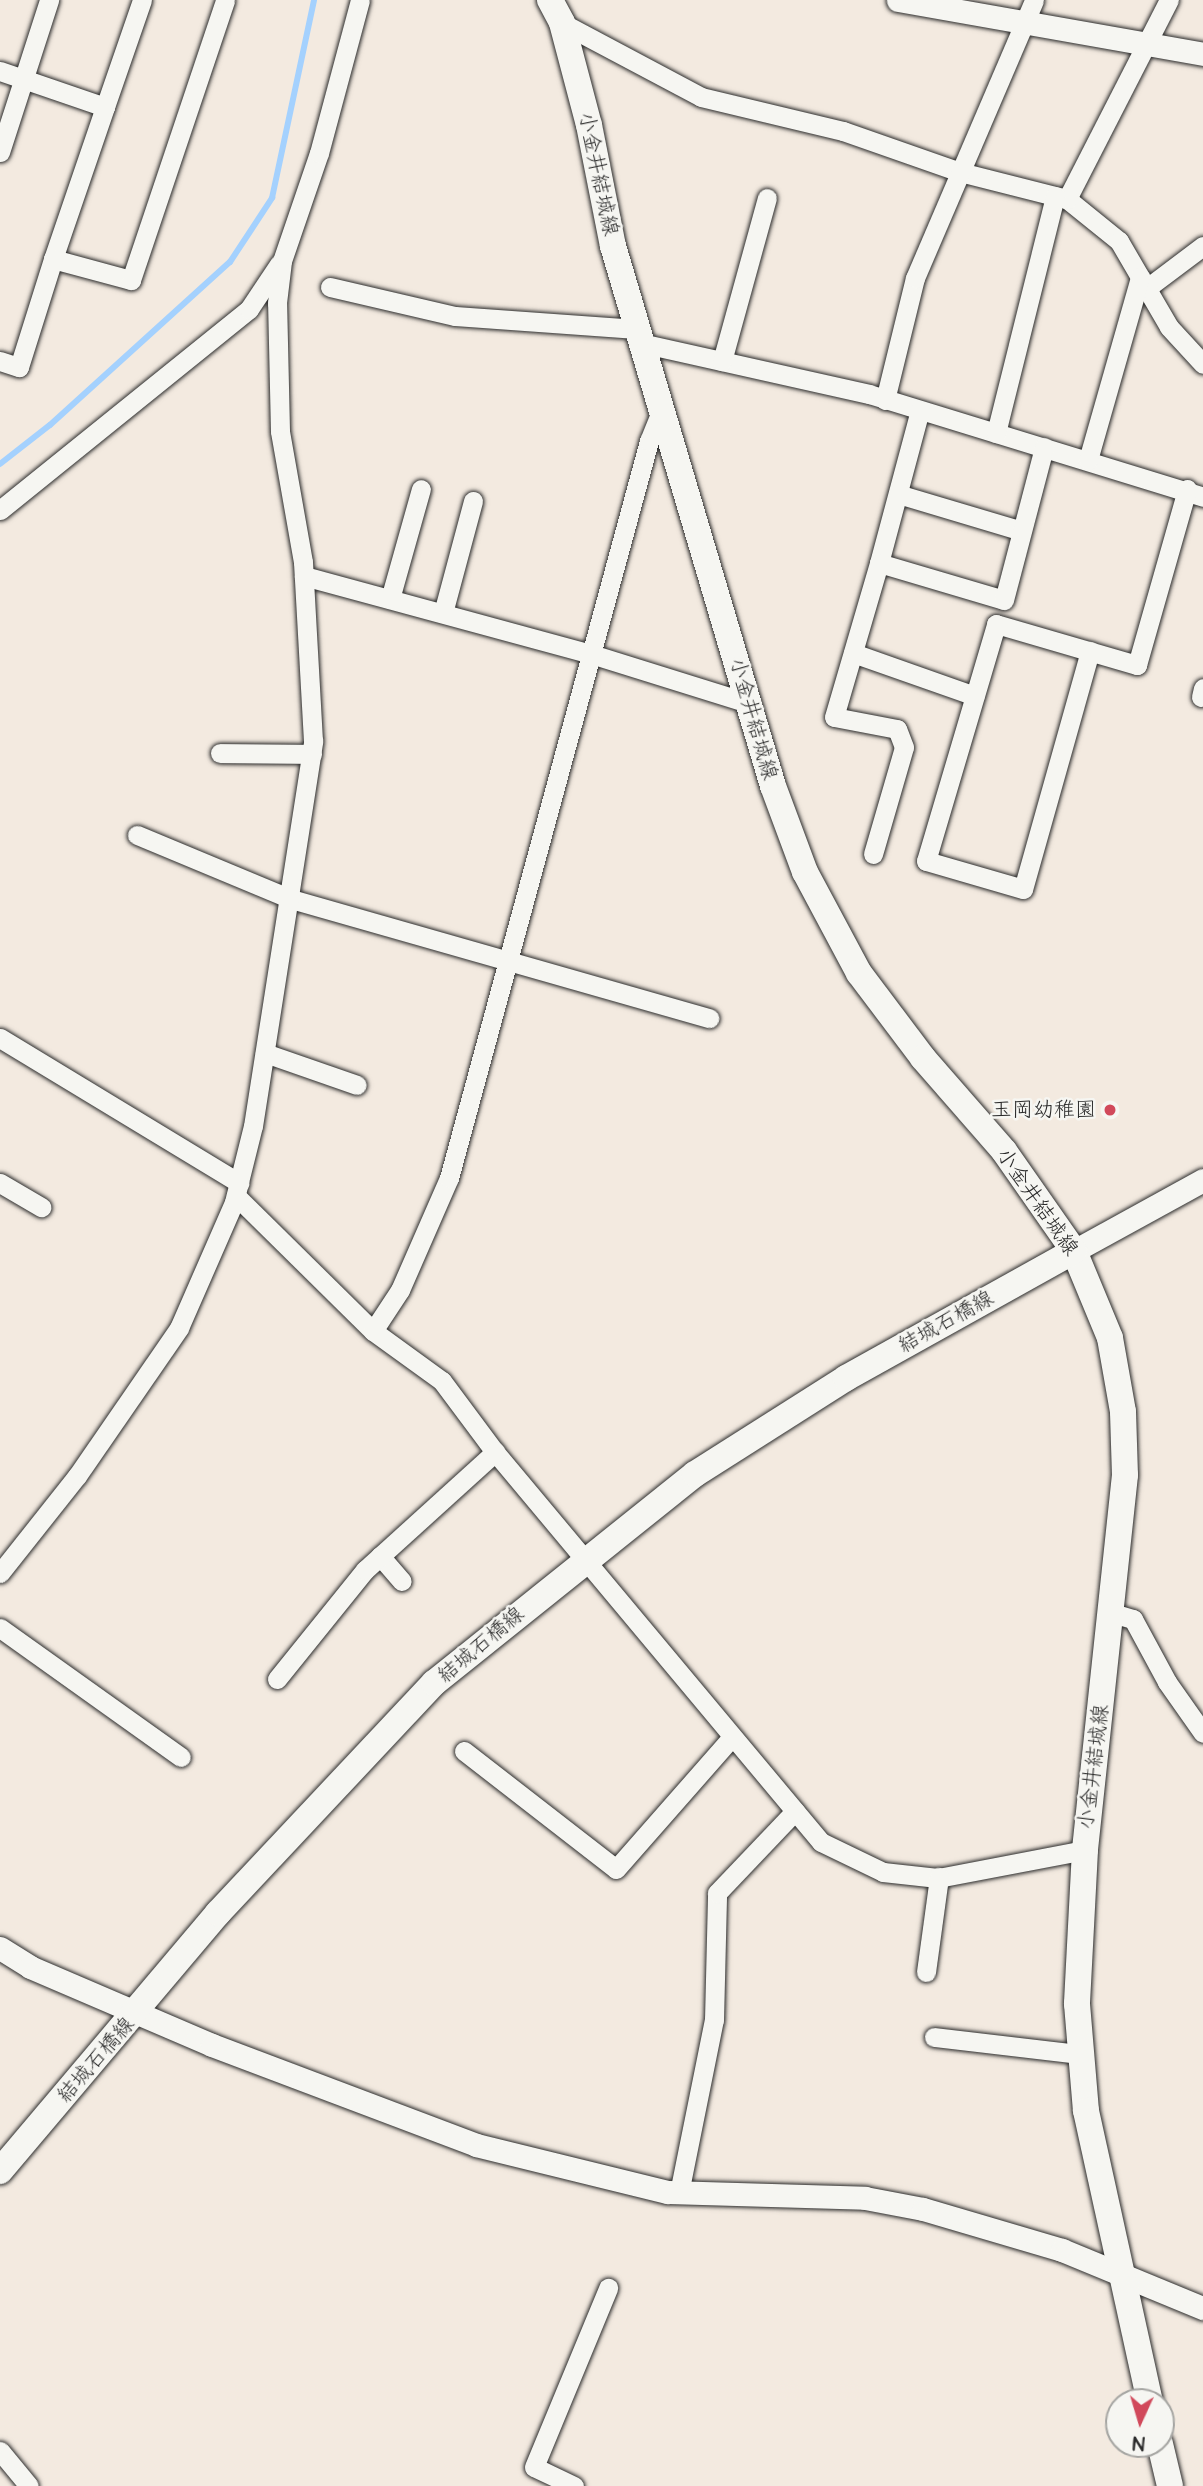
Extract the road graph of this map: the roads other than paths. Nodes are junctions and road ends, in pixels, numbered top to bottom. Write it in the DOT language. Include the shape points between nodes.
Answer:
graph roads {
  1 [pos="49,0"];
  2 [pos="142,0"];
  3 [pos="225,0"];
  4 [pos="360,0"];
  5 [pos="898,0"];
  6 [pos="1034,0"];
  7 [pos="1168,0"];
  8 [pos="556,11"];
  9 [pos="1026,22"];
  10 [pos="1144,44"];
  11 [pos="1203,54"];
  12 [pos="0,71"];
  13 [pos="23,80"];
  14 [pos="105,107"];
  15 [pos="0,152"];
  16 [pos="960,172"];
  17 [pos="1061,197"];
  18 [pos="767,198"];
  19 [pos="1203,246"];
  20 [pos="53,259"];
  21 [pos="282,261"];
  22 [pos="1143,283"];
  23 [pos="330,287"];
  24 [pos="639,336"];
  25 [pos="0,361"];
  26 [pos="722,361"];
  27 [pos="1203,364"];
  28 [pos="885,400"];
  29 [pos="662,409"];
  30 [pos="920,410"];
  31 [pos="996,433"];
  32 [pos="1044,447"];
  33 [pos="1088,460"];
  34 [pos="421,489"];
  35 [pos="1195,493"];
  36 [pos="898,494"];
  37 [pos="473,501"];
  38 [pos="0,510"];
  39 [pos="1022,531"];
  40 [pos="879,563"];
  41 [pos="304,576"];
  42 [pos="390,599"];
  43 [pos="443,613"];
  44 [pos="1090,651"];
  45 [pos="853,653"];
  46 [pos="591,654"];
  47 [pos="975,696"];
  48 [pos="748,703"];
  49 [pos="220,754"];
  50 [pos="312,754"];
  51 [pos="137,835"];
  52 [pos="873,854"];
  53 [pos="291,899"];
  54 [pos="507,963"];
  55 [pos="709,1018"];
  56 [pos="0,1038"];
  57 [pos="265,1053"];
  58 [pos="357,1085"];
  59 [pos="1203,1180"];
  60 [pos="0,1183"];
  61 [pos="237,1190"];
  62 [pos="41,1208"];
  63 [pos="1074,1251"];
  64 [pos="373,1331"];
  65 [pos="495,1452"];
  66 [pos="380,1556"];
  67 [pos="587,1557"];
  68 [pos="0,1573"];
  69 [pos="402,1581"];
  70 [pos="1112,1614"];
  71 [pos="0,1628"];
  72 [pos="277,1679"];
  73 [pos="1203,1732"];
  74 [pos="731,1738"];
  75 [pos="464,1751"];
  76 [pos="181,1757"];
  77 [pos="795,1811"];
  78 [pos="1085,1850"];
  79 [pos="939,1877"];
  80 [pos="0,1948"];
  81 [pos="926,1972"];
  82 [pos="137,2013"];
  83 [pos="934,2037"];
  84 [pos="1079,2054"];
  85 [pos="0,2171"];
  86 [pos="679,2193"];
  87 [pos="1119,2271"];
  88 [pos="608,2288"];
  89 [pos="1203,2308"];
  90 [pos="1147,2388"];
  91 [pos="0,2451"];
  92 [pos="1163,2458"];
  93 [pos="29,2486"];
  94 [pos="574,2486"];
  95 [pos="1170,2486"];
  1 -- 13 [label="street"];
  2 -- 14 [label="street"];
  3 -- 20 [label="street" via="131,280"];
  4 -- 21 [label="street" via="319,153"];
  5 -- 9 [label="street"];
  6 -- 9 [label="street"];
  7 -- 10 [label="street"];
  8 -- 16 [label="street" via="701,97 843,131"];
  8 -- 24 [label="main road, 小金井結城線" via="589,125 613,246"];
  9 -- 10 [label="street"];
  9 -- 16 [label="street"];
  10 -- 11 [label="street"];
  10 -- 17 [label="street"];
  12 -- 13 [label="street"];
  13 -- 14 [label="street"];
  13 -- 15 [label="street"];
  14 -- 20 [label="street"];
  16 -- 17 [label="street"];
  16 -- 28 [label="street" via="915,278"];
  17 -- 22 [label="street" via="1119,241"];
  17 -- 31 [label="street"];
  18 -- 26 [label="street"];
  19 -- 22 [label="street"];
  20 -- 25 [label="street" via="19,367"];
  21 -- 38 [label="street" via="249,309"];
  21 -- 41 [label="street" via="277,303 280,431"];
  22 -- 27 [label="street" via="1170,327"];
  22 -- 33 [label="street"];
  23 -- 24 [label="street" via="454,316"];
  24 -- 26 [label="street"];
  24 -- 29 [label="main road, 小金井結城線"];
  26 -- 28 [label="street"];
  28 -- 30 [label="street"];
  29 -- 46 [label="street" via="649,441"];
  29 -- 48 [label="main road, 小金井結城線"];
  30 -- 31 [label="street"];
  30 -- 36 [label="street"];
  31 -- 32 [label="street"];
  32 -- 33 [label="street"];
  32 -- 39 [label="street"];
  33 -- 35 [label="street"];
  34 -- 42 [label="street"];
  35 -- 44 [label="street" via="1137,665"];
  36 -- 39 [label="street"];
  36 -- 40 [label="street"];
  37 -- 43 [label="street"];
  39 -- 40 [label="street" via="1004,600"];
  40 -- 45 [label="street"];
  41 -- 42 [label="street"];
  41 -- 50 [label="street"];
  42 -- 43 [label="street"];
  43 -- 46 [label="street"];
  44 -- 47 [label="street" via="996,624"];
  44 -- 47 [label="street" via="1023,889 926,861"];
  45 -- 47 [label="street"];
  45 -- 52 [label="street" via="834,717 897,729 904,747"];
  46 -- 48 [label="street"];
  46 -- 54 [label="street"];
  48 -- 63 [label="main road, 小金井結城線" via="805,872 859,972 923,1058 1004,1151"];
  49 -- 50 [label="street"];
  50 -- 53 [label="street"];
  51 -- 53 [label="street"];
  53 -- 54 [label="street"];
  53 -- 57 [label="street"];
  54 -- 55 [label="street"];
  54 -- 64 [label="street" via="449,1178 400,1290"];
  56 -- 61 [label="street"];
  57 -- 58 [label="street"];
  57 -- 61 [label="street"];
  59 -- 63 [label="street"];
  60 -- 62 [label="street"];
  61 -- 64 [label="street"];
  61 -- 68 [label="street" via="179,1328 150,1375"];
  63 -- 67 [label="main road, 結城石橋線" via="761,1430"];
  63 -- 70 [label="main road, 小金井結城線" via="1110,1338 1123,1412 1125,1475"];
  64 -- 65 [label="street" via="442,1381"];
  65 -- 66 [label="street"];
  65 -- 67 [label="street"];
  66 -- 69 [label="street"];
  66 -- 72 [label="street"];
  67 -- 74 [label="street"];
  67 -- 82 [label="main road, 結城石橋線" via="415,1702 226,1903"];
  70 -- 73 [label="street" via="1133,1619 1167,1682"];
  70 -- 78 [label="main road, 小金井結城線"];
  71 -- 76 [label="street"];
  74 -- 75 [label="street" via="616,1869"];
  74 -- 77 [label="street"];
  77 -- 79 [label="street" via="821,1842 883,1872"];
  77 -- 86 [label="street" via="717,1893 714,2020"];
  78 -- 79 [label="street"];
  78 -- 84 [label="main road, 小金井結城線" via="1077,1945"];
  79 -- 81 [label="street"];
  80 -- 82 [label="street"];
  82 -- 85 [label="main road, 結城石橋線"];
  82 -- 86 [label="street" via="476,2145"];
  83 -- 84 [label="street"];
  84 -- 87 [label="main road, 小金井結城線"];
  86 -- 87 [label="street" via="865,2198 923,2209"];
  87 -- 89 [label="street"];
  87 -- 90 [label="main road, 小金井結城線"];
  88 -- 94 [label="street" via="534,2467"];
  91 -- 93 [label="street"];
  92 -- 95 [label="main road"];
}
